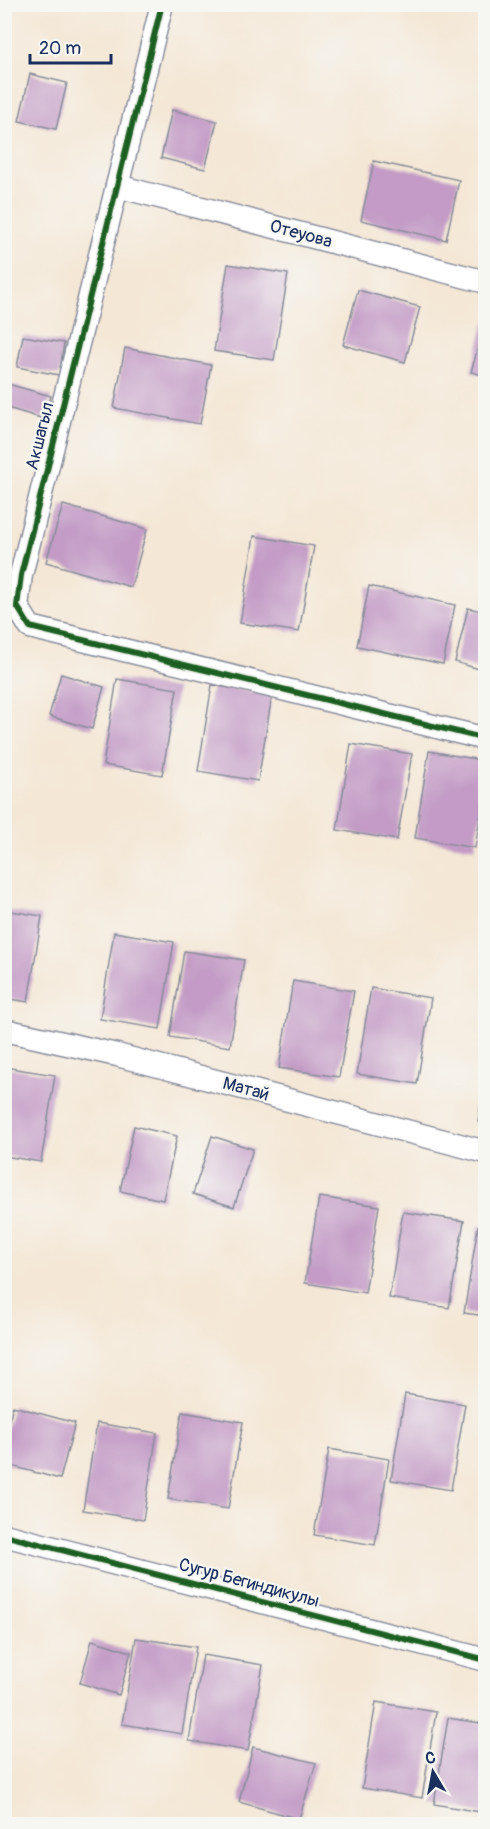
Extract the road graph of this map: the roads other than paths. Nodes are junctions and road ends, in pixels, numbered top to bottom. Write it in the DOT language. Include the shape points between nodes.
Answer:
graph roads {
  1 [pos="162,4"];
  2 [pos="117,186"];
  3 [pos="486,282"];
  4 [pos="486,739"];
  5 [pos="4,1030"];
  6 [pos="486,1152"];
  7 [pos="4,1535"];
  8 [pos="486,1660"];
  1 -- 2 [label="street, Акшагыл"];
  2 -- 3 [label="street, Отеуова"];
  2 -- 4 [label="street, Акшагыл" via="21,576 17,606 30,627"];
  5 -- 6 [label="street, Матай" via="117,1055"];
  7 -- 8 [label="street, Сугур Бегиндикулы"];
}
